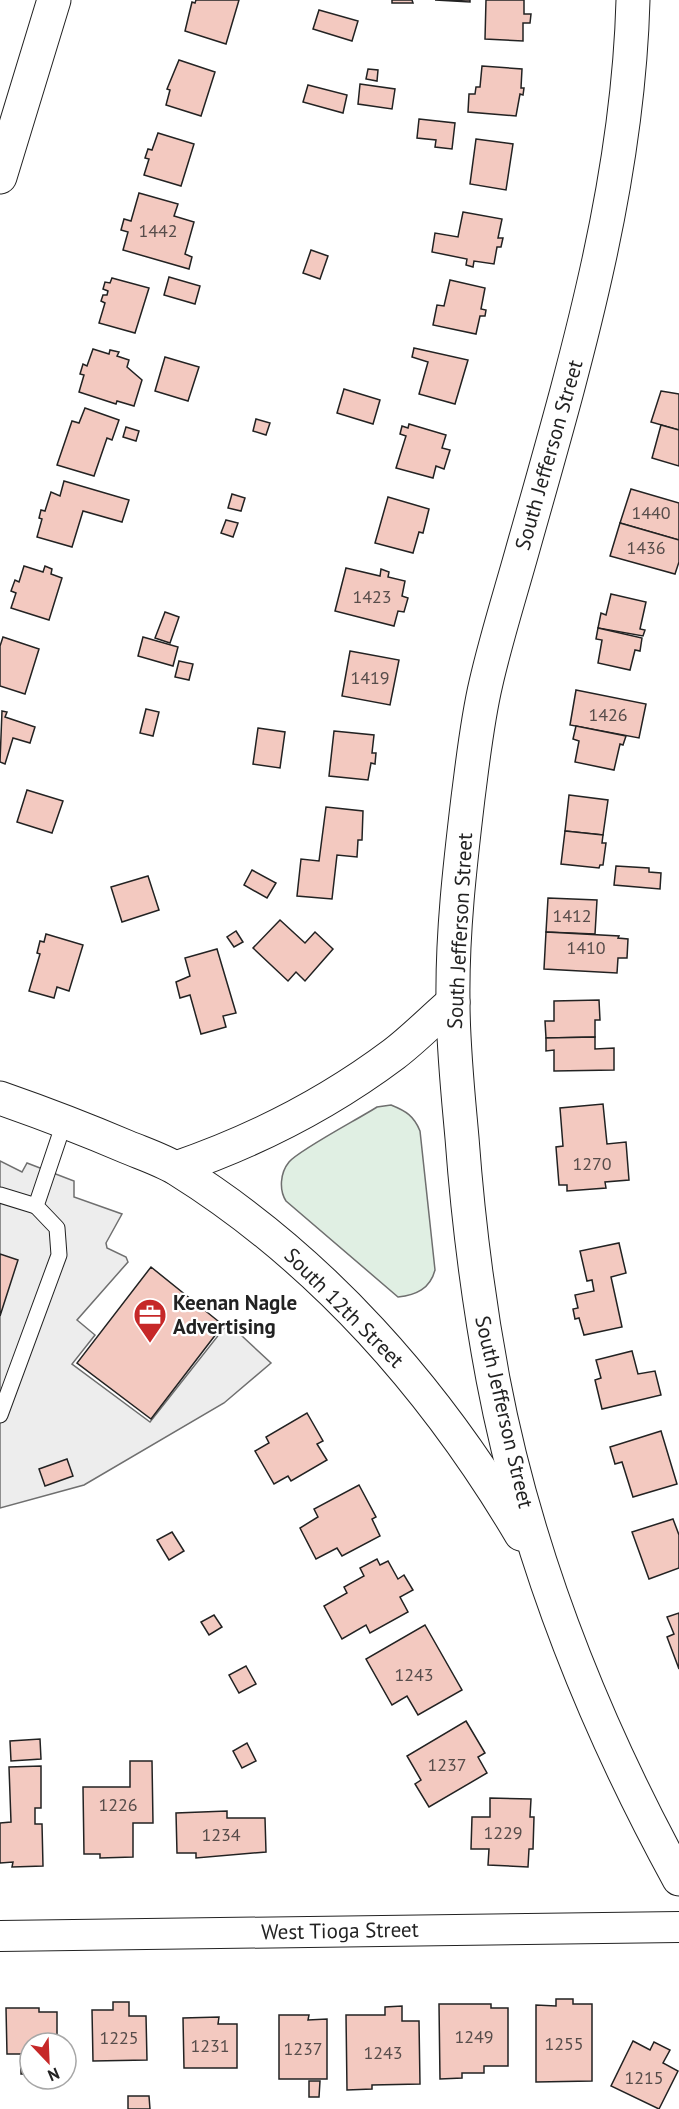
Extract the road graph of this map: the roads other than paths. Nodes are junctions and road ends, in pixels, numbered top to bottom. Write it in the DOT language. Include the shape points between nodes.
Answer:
graph roads {
  1 [pos="54,0"];
  2 [pos="633,0"];
  3 [pos="0,177"];
  4 [pos="453,1002"];
  5 [pos="0,1098"];
  6 [pos="65,1120"];
  7 [pos="176,1168"];
  8 [pos="0,1195"];
  9 [pos="36,1206"];
  10 [pos="0,1415"];
  11 [pos="546,1576"];
  12 [pos="679,1879"];
  13 [pos="679,1927"];
  14 [pos="0,1936"];
  1 -- 3 [label="main road"];
  2 -- 4 [label="main road, South Jefferson Street" via="623,123 606,230 582,336 486,684 461,854"];
  4 -- 7 [label="main road" via="395,1053 318,1104 235,1148"];
  4 -- 11 [label="main road, South Jefferson Street" via="464,1173 477,1285 494,1383"];
  5 -- 6 [label="main road, South 12th Street"];
  6 -- 7 [label="main road, South 12th Street"];
  6 -- 9 [label="lane"];
  7 -- 11 [label="main road, South 12th Street" via="277,1240 329,1287 403,1367 503,1503"];
  8 -- 9 [label="lane"];
  9 -- 10 [label="lane" via="57,1228 59,1255"];
  11 -- 12 [label="main road, South Jefferson Street" via="603,1725"];
  13 -- 14 [label="street, West Tioga Street"];
}
